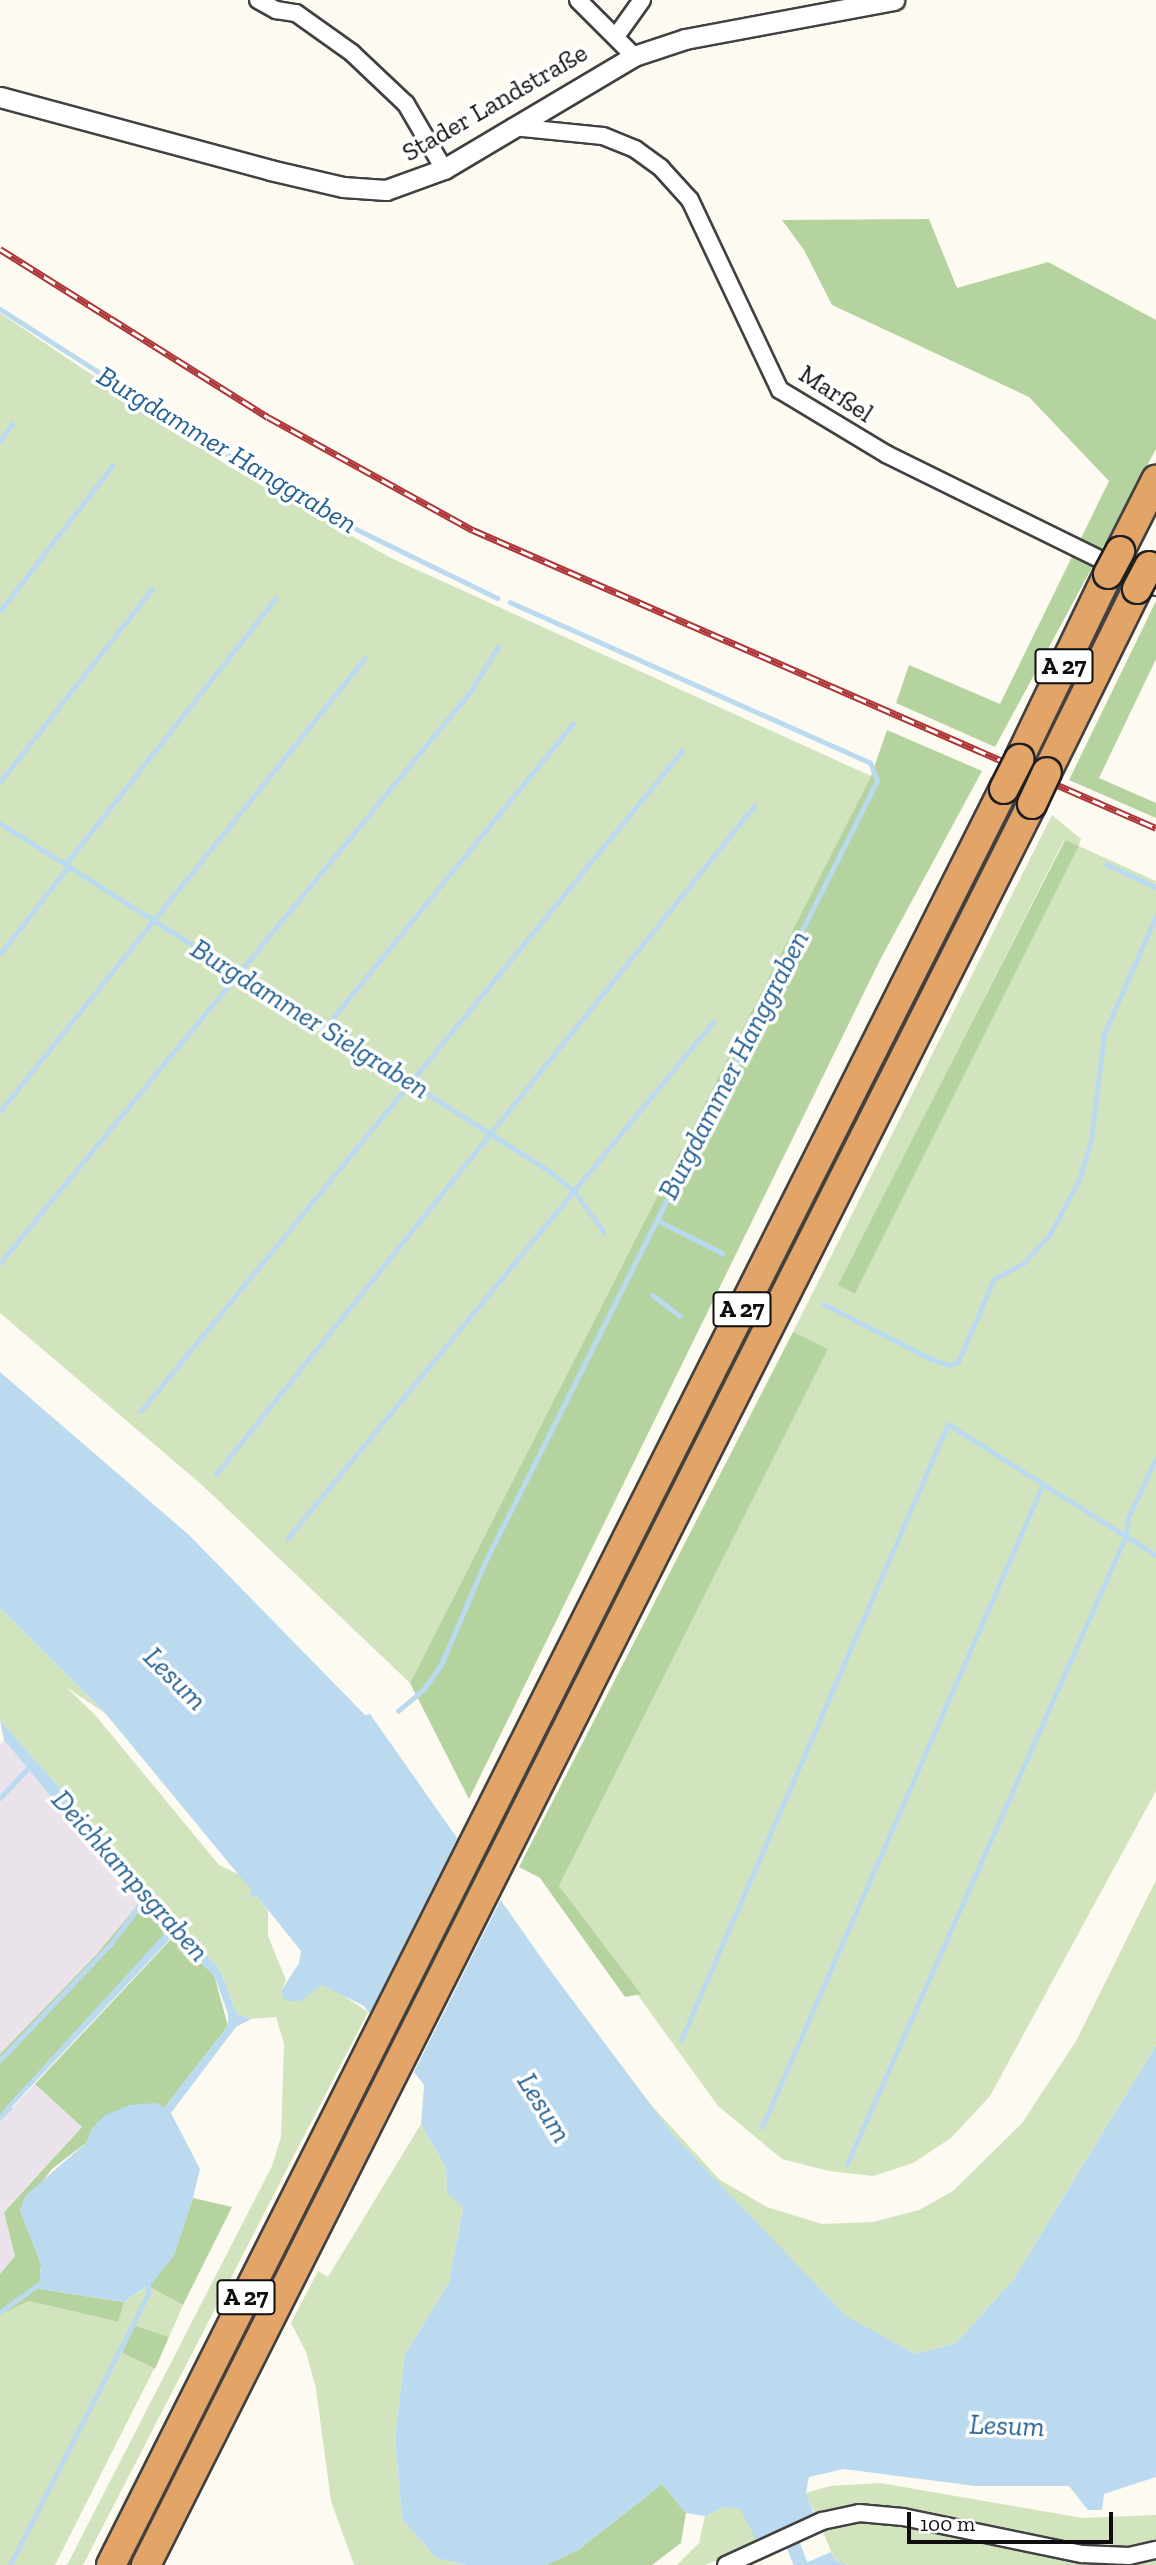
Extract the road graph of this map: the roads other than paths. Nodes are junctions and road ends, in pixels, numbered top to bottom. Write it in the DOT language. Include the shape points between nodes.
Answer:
graph roads {
  1 [pos="258,0"];
  2 [pos="578,0"];
  3 [pos="642,0"];
  4 [pos="894,0"];
  5 [pos="296,6"];
  6 [pos="617,35"];
  7 [pos="634,56"];
  8 [pos="0,97"];
  9 [pos="513,127"];
  10 [pos="444,169"];
  11 [pos="1156,480"];
  12 [pos="1149,573"];
  13 [pos="1156,2550"];
  14 [pos="111,2565"];
  15 [pos="146,2565"];
  16 [pos="726,2565"];
  1 -- 5 [label="street" via="276,10"];
  2 -- 6 [label="street"];
  3 -- 6 [label="street"];
  4 -- 7 [label="street, Stader Landstraße" via="685,39"];
  5 -- 10 [label="street" via="406,104"];
  6 -- 7 [label="street"];
  7 -- 9 [label="street, Stader Landstraße"];
  8 -- 10 [label="street, Stader Landstraße" via="343,187 386,190"];
  9 -- 10 [label="street, Stader Landstraße"];
  9 -- 12 [label="street, Marßel" via="603,136 635,149 661,168 690,200 780,390 886,454"];
  11 -- 14 [label="highway, A 27, bridge"];
  12 -- 15 [label="highway, A 27, bridge"];
  13 -- 16 [label="street" via="1129,2556 1082,2554 859,2513 822,2521"];
}
